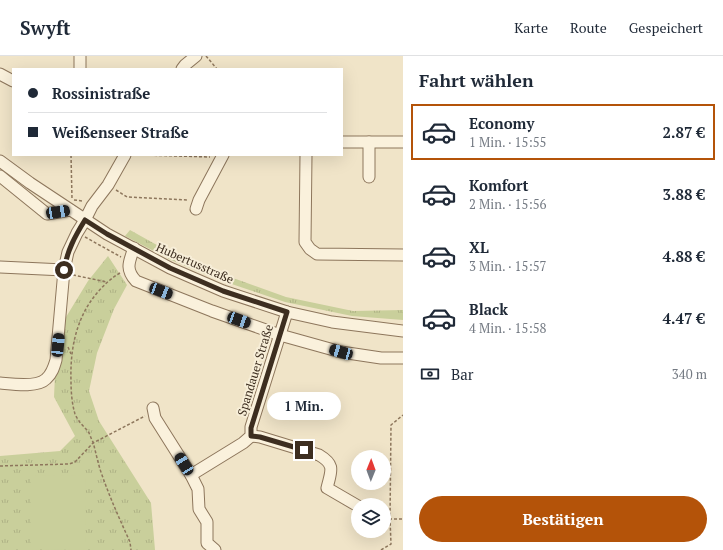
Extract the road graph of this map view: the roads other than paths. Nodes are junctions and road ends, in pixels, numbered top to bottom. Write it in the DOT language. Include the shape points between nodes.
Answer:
graph roads {
  1 [pos="80,56"];
  2 [pos="196,56"];
  3 [pos="80,68"];
  4 [pos="183,68"];
  5 [pos="0,74"];
  6 [pos="12,80"];
  7 [pos="343,142"];
  8 [pos="369,142"];
  9 [pos="403,142"];
  10 [pos="124,156"];
  11 [pos="223,156"];
  12 [pos="306,156"];
  13 [pos="0,162"];
  14 [pos="0,176"];
  15 [pos="369,176"];
  16 [pos="198,205"];
  17 [pos="70,210"];
  18 [pos="85,220"];
  19 [pos="134,248"];
  20 [pos="403,255"];
  21 [pos="0,267"];
  22 [pos="64,270"];
  23 [pos="287,312"];
  24 [pos="403,331"];
  25 [pos="280,335"];
  26 [pos="403,358"];
  27 [pos="0,383"];
  28 [pos="154,413"];
  29 [pos="251,436"];
  30 [pos="191,476"];
  31 [pos="351,502"];
  32 [pos="215,550"];
  1 -- 3 [label="street"];
  2 -- 4 [label="street"];
  5 -- 6 [label="street"];
  7 -- 8 [label="street"];
  8 -- 9 [label="street"];
  8 -- 15 [label="street"];
  10 -- 18 [label="street"];
  11 -- 16 [label="street"];
  12 -- 20 [label="street" via="305,242 310,249 317,254"];
  13 -- 17 [label="street, Hubertusstraße"];
  14 -- 17 [label="street" via="47,214"];
  17 -- 18 [label="street, Hubertusstraße"];
  18 -- 19 [label="street, Hubertusstraße"];
  18 -- 22 [label="street" via="68,252"];
  19 -- 23 [label="street, Hubertusstraße" via="170,268 223,291"];
  19 -- 25 [label="street" via="129,265 130,275 136,281"];
  21 -- 22 [label="street"];
  22 -- 27 [label="street" via="56,360 52,372 46,380 30,385"];
  23 -- 24 [label="street, Hubertusstraße" via="332,322"];
  23 -- 25 [label="street, Spandauer Straße"];
  25 -- 26 [label="street" via="341,352 381,358"];
  25 -- 29 [label="street, Spandauer Straße" via="251,428"];
  28 -- 30 [label="street"];
  29 -- 30 [label="street"];
  29 -- 31 [label="street" via="326,459 331,465 327,488"];
  30 -- 32 [label="street" via="198,489 199,510 207,522 207,543"];
}
